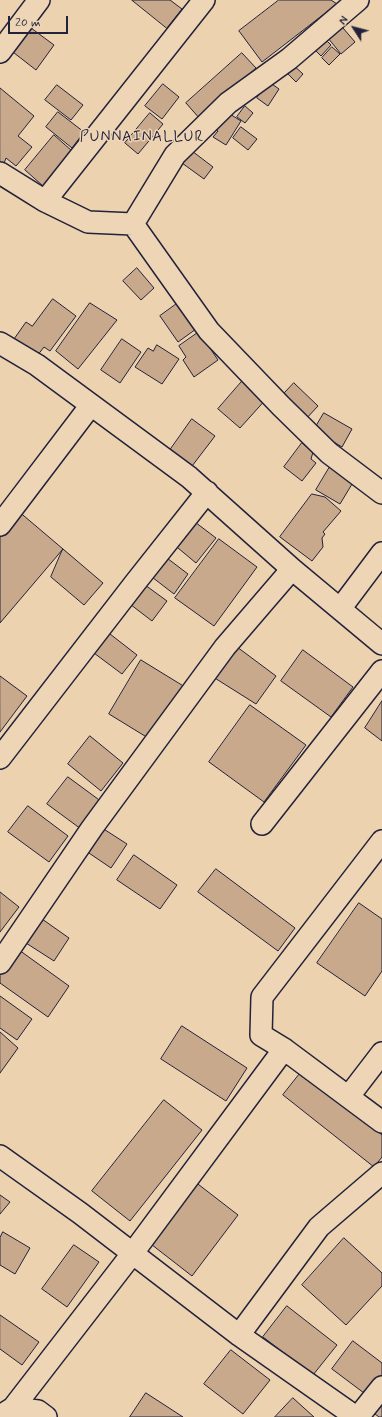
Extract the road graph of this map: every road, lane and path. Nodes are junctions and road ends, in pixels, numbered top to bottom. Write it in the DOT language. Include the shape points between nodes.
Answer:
graph roads {
  1 [pos="39,0"];
  2 [pos="204,0"];
  3 [pos="358,0"];
  4 [pos="0,52"];
  5 [pos="0,173"];
  6 [pos="46,201"];
  7 [pos="133,224"];
  8 [pos="0,343"];
  9 [pos="91,405"];
  10 [pos="207,492"];
  11 [pos="382,492"];
  12 [pos="0,526"];
  13 [pos="382,554"];
  14 [pos="292,569"];
  15 [pos="340,609"];
  16 [pos="382,644"];
  17 [pos="382,671"];
  18 [pos="0,758"];
  19 [pos="262,824"];
  20 [pos="382,841"];
  21 [pos="0,963"];
  22 [pos="284,1049"];
  23 [pos="382,1053"];
  24 [pos="349,1096"];
  25 [pos="382,1122"];
  26 [pos="0,1156"];
  27 [pos="382,1173"];
  28 [pos="132,1254"];
  29 [pos="239,1335"];
  30 [pos="382,1387"];
  31 [pos="7,1412"];
  32 [pos="46,1417"];
  33 [pos="357,1417"];
  1 -- 4 [label="street"];
  2 -- 6 [label="street"];
  3 -- 7 [label="street" via="289,59 228,103 175,155"];
  5 -- 6 [label="street"];
  6 -- 7 [label="street" via="88,222"];
  7 -- 11 [label="street" via="209,331 329,453"];
  8 -- 9 [label="street" via="37,365"];
  9 -- 10 [label="street"];
  9 -- 12 [label="street"];
  10 -- 14 [label="street"];
  10 -- 18 [label="street"];
  13 -- 15 [label="street"];
  14 -- 15 [label="street"];
  14 -- 21 [label="street" via="225,647 92,828"];
  15 -- 16 [label="street"];
  17 -- 19 [label="street"];
  20 -- 22 [label="street" via="262,997 261,1035"];
  22 -- 24 [label="street"];
  22 -- 28 [label="street"];
  23 -- 24 [label="street"];
  24 -- 25 [label="street"];
  26 -- 28 [label="street"];
  27 -- 29 [label="street" via="319,1227"];
  28 -- 29 [label="street"];
  28 -- 31 [label="street"];
  29 -- 33 [label="street"];
  30 -- 33 [label="street"];
  31 -- 32 [label="street" via="38,1411"];
}
